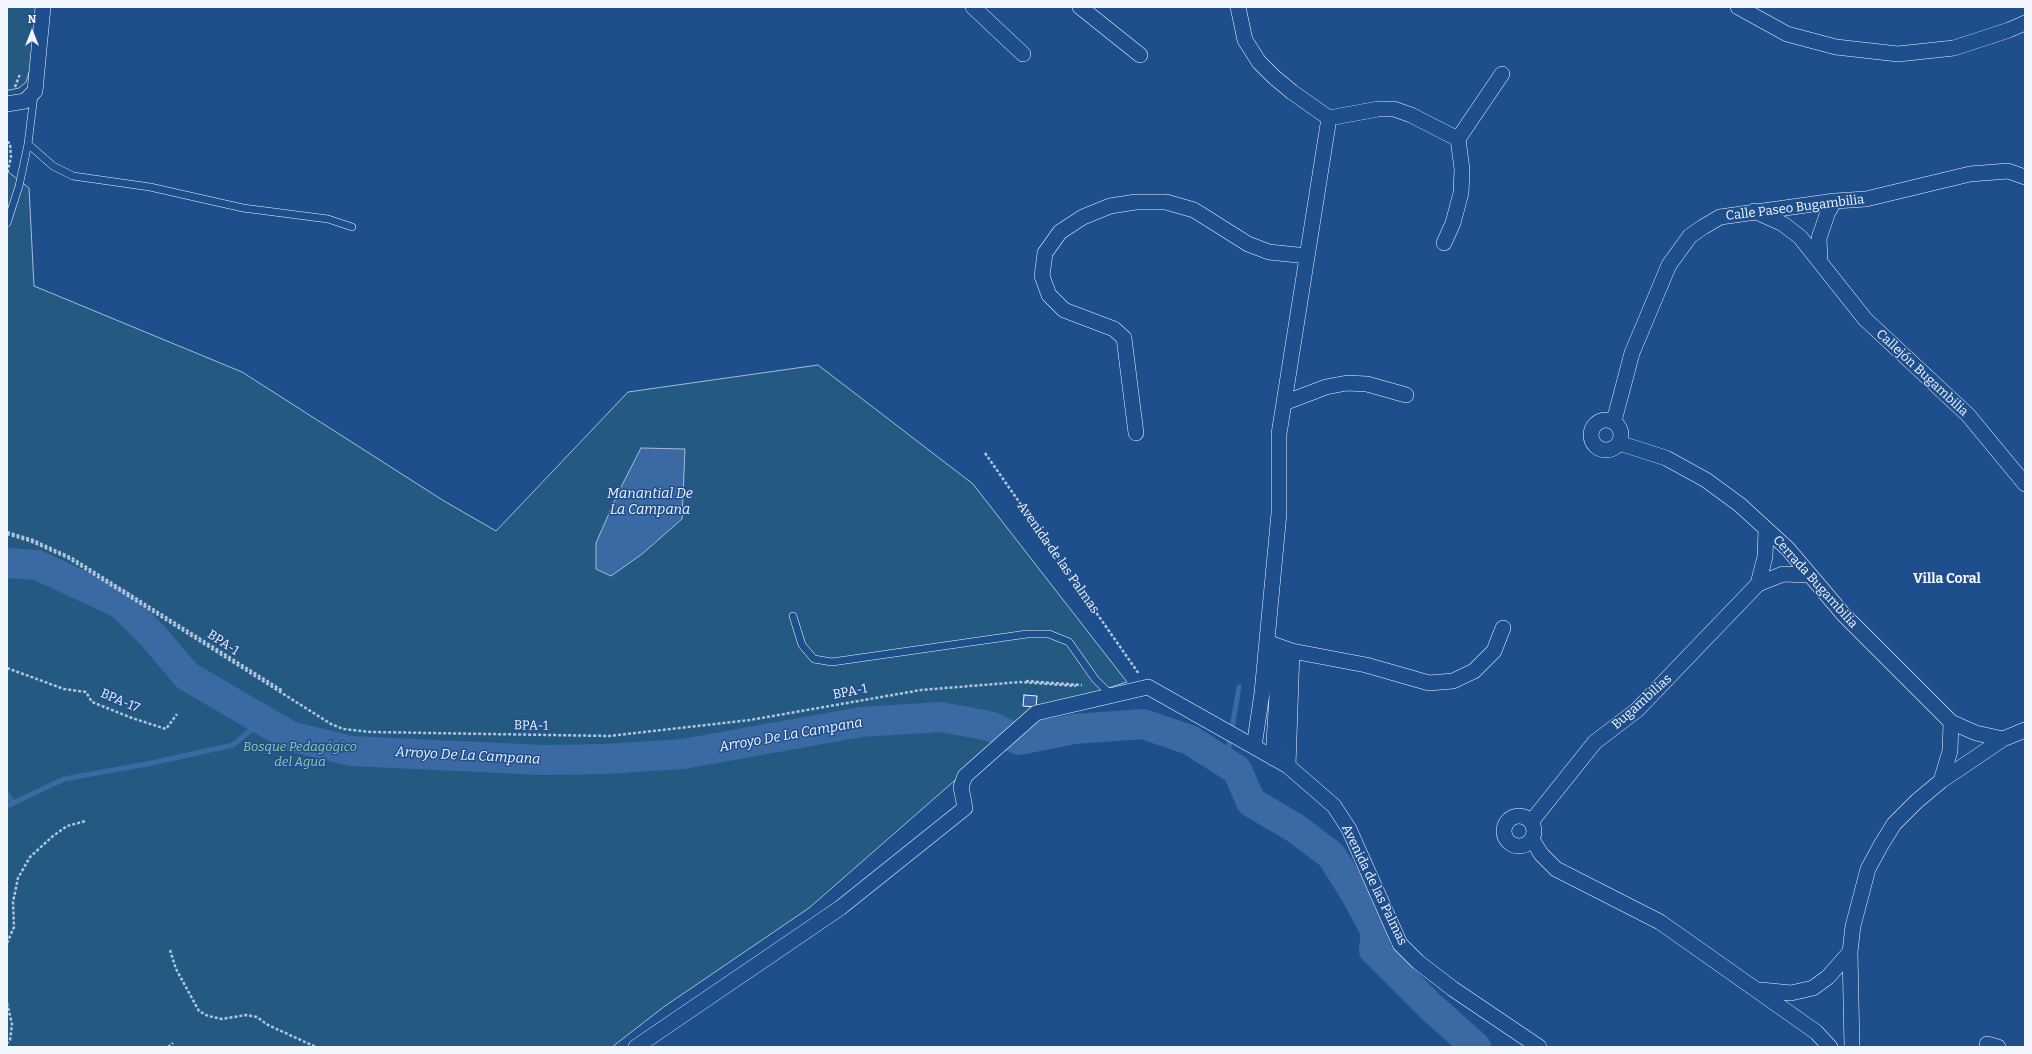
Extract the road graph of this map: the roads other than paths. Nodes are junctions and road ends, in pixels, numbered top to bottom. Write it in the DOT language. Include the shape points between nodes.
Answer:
graph roads {
  1 [pos="43,7"];
  2 [pos="973,7"];
  3 [pos="1080,7"];
  4 [pos="1238,7"];
  5 [pos="1738,7"];
  6 [pos="2025,22"];
  7 [pos="1023,54"];
  8 [pos="1140,55"];
  9 [pos="1502,74"];
  10 [pos="35,91"];
  11 [pos="7,104"];
  12 [pos="1329,118"];
  13 [pos="1458,139"];
  14 [pos="28,144"];
  15 [pos="2025,166"];
  16 [pos="2008,171"];
  17 [pos="2025,177"];
  18 [pos="1835,201"];
  19 [pos="1754,211"];
  20 [pos="7,223"];
  21 [pos="352,227"];
  22 [pos="1444,242"];
  23 [pos="1307,256"];
  24 [pos="1820,261"];
  25 [pos="1406,395"];
  26 [pos="1284,403"];
  27 [pos="1614,421"];
  28 [pos="1136,433"];
  29 [pos="1619,443"];
  30 [pos="2025,484"];
  31 [pos="1766,529"];
  32 [pos="1809,575"];
  33 [pos="1758,584"];
  34 [pos="794,616"];
  35 [pos="1503,628"];
  36 [pos="1280,647"];
  37 [pos="1107,690"];
  38 [pos="1952,722"];
  39 [pos="2025,730"];
  40 [pos="2003,739"];
  41 [pos="1248,744"];
  42 [pos="1274,758"];
  43 [pos="1288,766"];
  44 [pos="1941,780"];
  45 [pos="1531,822"];
  46 [pos="1532,839"];
  47 [pos="1850,952"];
  48 [pos="1756,989"];
  49 [pos="636,1047"];
  50 [pos="1539,1047"];
  51 [pos="1830,1047"];
  52 [pos="1852,1047"];
  1 -- 10 [label="street"];
  2 -- 7 [label="street"];
  3 -- 8 [label="street"];
  4 -- 12 [label="street" via="1246,40 1259,62 1292,92"];
  5 -- 6 [label="street" via="1787,34 1836,47 1898,54 1954,48 2009,30"];
  9 -- 13 [label="street"];
  10 -- 11 [label="street" via="25,101"];
  10 -- 14 [label="lane"];
  12 -- 13 [label="street" via="1378,109 1394,109"];
  12 -- 23 [label="street"];
  13 -- 22 [label="street" via="1462,169 1461,193 1453,223"];
  14 -- 20 [label="lane" via="23,173"];
  14 -- 21 [label="lane" via="53,166 73,176 150,187 243,208 328,219"];
  15 -- 16 [label="street, Calle Paseo Bugambilia"];
  16 -- 17 [label="street, Calle Paseo Bugambilia"];
  16 -- 18 [label="street, Calle Paseo Bugambilia" via="1970,174 1866,199"];
  18 -- 19 [label="street, Calle Paseo Bugambilia"];
  18 -- 24 [label="street" via="1828,212 1819,238"];
  19 -- 24 [label="street, Callejón Bugambilia" via="1792,230"];
  19 -- 27 [label="street, Calle Paseo Bugambilia" via="1720,217 1703,227 1690,236 1669,266 1632,353"];
  23 -- 26 [label="street"];
  23 -- 28 [label="street" via="1269,252 1248,244 1194,210 1166,202 1136,202 1110,206 1083,217 1060,232 1045,253 1042,276 1044,283 1049,296 1064,310 1114,328 1124,338"];
  24 -- 30 [label="street, Callejón Bugambilia" via="1865,319 1968,415"];
  25 -- 26 [label="street" via="1368,384 1347,383"];
  26 -- 36 [label="street" via="1279,434"];
  27 -- 29 [label="street" via="1622,431"];
  27 -- 29 [label="street" via="1601,420 1592,429 1591,435 1596,446 1602,449 1608,450"];
  29 -- 31 [label="street, Cerrada Bugambilia" via="1666,458 1706,480 1740,505"];
  31 -- 32 [label="street, Cerrada Bugambilia" via="1788,548"];
  31 -- 33 [label="street, Bugambilias" via="1765,557"];
  32 -- 33 [label="street, Bugambilias" via="1783,574"];
  32 -- 38 [label="street, Cerrada Bugambilia" via="1844,615"];
  33 -- 45 [label="street, Bugambilias" via="1637,710 1595,742"];
  34 -- 37 [label="lane" via="802,645 814,659 832,662 1027,634 1049,634 1069,642 1095,679"];
  35 -- 36 [label="street" via="1494,651 1474,671 1445,682 1429,683 1366,664"];
  36 -- 41 [label="street"];
  36 -- 42 [label="street"];
  36 -- 43 [label="street"];
  37 -- 41 [label="street, Avenida de las Palmas" via="1148,688"];
  37 -- 49 [label="street" via="1036,713 965,776 961,787 965,808 840,908"];
  38 -- 40 [label="street, Cerrada Bugambilia" via="1976,733"];
  38 -- 44 [label="street" via="1950,751"];
  39 -- 40 [label="street"];
  40 -- 44 [label="street"];
  41 -- 42 [label="street, Avenida de las Palmas"];
  42 -- 43 [label="street, Avenida de las Palmas"];
  43 -- 50 [label="street, Avenida de las Palmas" via="1334,806 1349,829 1400,944 1418,962 1453,989"];
  44 -- 47 [label="street" via="1894,824 1868,869 1853,926"];
  45 -- 46 [label="street" via="1534,833"];
  45 -- 46 [label="street" via="1526,818 1514,817 1504,825 1503,832 1505,838 1515,846 1528,844"];
  46 -- 48 [label="street" via="1541,854 1556,869 1660,922"];
  47 -- 48 [label="street" via="1828,977 1813,988 1791,994"];
  47 -- 52 [label="street"];
  48 -- 51 [label="street" via="1816,1032"];
}
